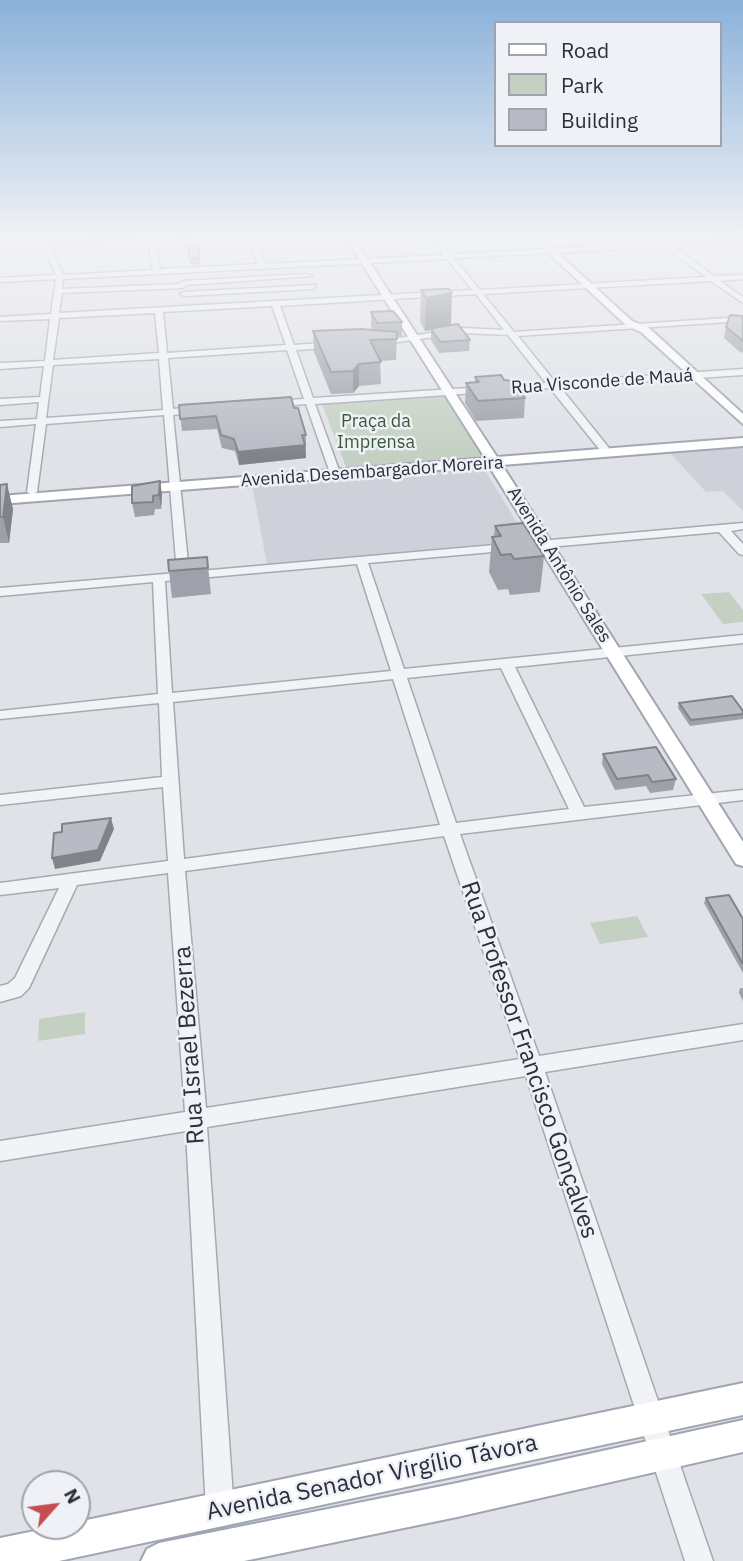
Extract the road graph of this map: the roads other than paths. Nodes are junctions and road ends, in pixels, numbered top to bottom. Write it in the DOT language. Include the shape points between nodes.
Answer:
graph roads {
  1 [pos="56,310"];
  2 [pos="159,310"];
  3 [pos="163,310"];
  4 [pos="278,310"];
  5 [pos="396,310"];
  6 [pos="493,310"];
  7 [pos="614,310"];
  8 [pos="55,316"];
  9 [pos="0,319"];
  10 [pos="743,319"];
  11 [pos="636,326"];
  12 [pos="516,336"];
  13 [pos="480,341"];
  14 [pos="419,342"];
  15 [pos="453,342"];
  16 [pos="367,343"];
  17 [pos="342,345"];
  18 [pos="293,348"];
  19 [pos="164,356"];
  20 [pos="50,363"];
  21 [pos="0,366"];
  22 [pos="743,372"];
  23 [pos="694,375"];
  24 [pos="554,385"];
  25 [pos="447,392"];
  26 [pos="45,399"];
  27 [pos="0,402"];
  28 [pos="309,402"];
  29 [pos="257,405"];
  30 [pos="207,409"];
  31 [pos="169,412"];
  32 [pos="743,420"];
  33 [pos="42,421"];
  34 [pos="0,424"];
  35 [pos="743,439"];
  36 [pos="604,447"];
  37 [pos="492,460"];
  38 [pos="334,470"];
  39 [pos="175,484"];
  40 [pos="32,492"];
  41 [pos="0,494"];
  42 [pos="0,500"];
  43 [pos="743,526"];
  44 [pos="722,528"];
  45 [pos="545,544"];
  46 [pos="743,551"];
  47 [pos="361,559"];
  48 [pos="183,576"];
  49 [pos="159,578"];
  50 [pos="0,592"];
  51 [pos="743,639"];
  52 [pos="615,653"];
  53 [pos="506,663"];
  54 [pos="398,675"];
  55 [pos="165,697"];
  56 [pos="0,715"];
  57 [pos="170,781"];
  58 [pos="743,794"];
  59 [pos="0,800"];
  60 [pos="705,800"];
  61 [pos="579,813"];
  62 [pos="450,830"];
  63 [pos="743,859"];
  64 [pos="177,866"];
  65 [pos="71,880"];
  66 [pos="0,889"];
  67 [pos="0,994"];
  68 [pos="743,1032"];
  69 [pos="533,1065"];
  70 [pos="196,1118"];
  71 [pos="0,1151"];
  72 [pos="743,1399"];
  73 [pos="650,1419"];
  74 [pos="743,1436"];
  75 [pos="662,1454"];
  76 [pos="220,1511"];
  77 [pos="214,1555"];
  78 [pos="0,1556"];
  79 [pos="159,1561"];
  80 [pos="699,1561"];
  1 -- 8 [label="street"];
  2 -- 3 [label="street"];
  2 -- 8 [label="street"];
  2 -- 19 [label="street"];
  4 -- 18 [label="street"];
  5 -- 14 [label="main road, Avenida Antônio Sales"];
  6 -- 12 [label="street"];
  7 -- 11 [label="main road"];
  8 -- 9 [label="street"];
  8 -- 20 [label="street"];
  10 -- 11 [label="street"];
  11 -- 12 [label="street"];
  11 -- 23 [label="main road"];
  12 -- 13 [label="street"];
  12 -- 14 [label="street" via="496,330 437,333"];
  12 -- 24 [label="street"];
  14 -- 14 [label="street" via="457,339 508,337 480,332 433,335"];
  14 -- 15 [label="street"];
  14 -- 16 [label="street"];
  14 -- 25 [label="main road, Avenida Antônio Sales"];
  17 -- 18 [label="street"];
  18 -- 19 [label="street"];
  18 -- 28 [label="street"];
  19 -- 20 [label="street"];
  19 -- 31 [label="street"];
  20 -- 21 [label="street"];
  20 -- 26 [label="street"];
  22 -- 23 [label="street, Rua Visconde de Mauá"];
  23 -- 24 [label="street, Rua Visconde de Mauá"];
  23 -- 32 [label="main road"];
  24 -- 25 [label="street, Rua Visconde de Mauá"];
  24 -- 36 [label="street"];
  25 -- 28 [label="street, Rua Visconde de Mauá"];
  25 -- 37 [label="main road, Avenida Antônio Sales"];
  26 -- 27 [label="street"];
  26 -- 33 [label="street"];
  28 -- 29 [label="street, Rua Visconde de Mauá"];
  28 -- 38 [label="street"];
  30 -- 31 [label="street"];
  31 -- 33 [label="street"];
  31 -- 39 [label="street"];
  33 -- 34 [label="street"];
  33 -- 40 [label="street"];
  35 -- 36 [label="main road, Avenida Desembargador Moreira"];
  35 -- 37 [label="main road, Avenida Desembargador Moreira"];
  36 -- 37 [label="main road, Avenida Desembargador Moreira"];
  37 -- 38 [label="main road, Avenida Desembargador Moreira"];
  37 -- 39 [label="main road, Avenida Desembargador Moreira"];
  37 -- 45 [label="main road, Avenida Antônio Sales"];
  38 -- 39 [label="main road, Avenida Desembargador Moreira"];
  39 -- 40 [label="main road, Avenida Desembargador Moreira"];
  39 -- 42 [label="main road, Avenida Desembargador Moreira"];
  39 -- 48 [label="street"];
  40 -- 41 [label="main road, Avenida Desembargador Moreira"];
  43 -- 44 [label="street"];
  44 -- 45 [label="street"];
  44 -- 46 [label="street"];
  45 -- 47 [label="street"];
  45 -- 52 [label="main road, Avenida Antônio Sales"];
  47 -- 48 [label="street"];
  47 -- 54 [label="street, Rua Professor Francisco Gonçalves"];
  48 -- 49 [label="street"];
  49 -- 50 [label="street"];
  49 -- 55 [label="street, Rua Israel Bezerra"];
  51 -- 52 [label="street"];
  52 -- 53 [label="street"];
  52 -- 60 [label="main road, Avenida Antônio Sales"];
  53 -- 54 [label="street"];
  53 -- 61 [label="street"];
  54 -- 55 [label="street"];
  54 -- 62 [label="street, Rua Professor Francisco Gonçalves"];
  55 -- 56 [label="street"];
  55 -- 57 [label="street, Rua Israel Bezerra"];
  57 -- 59 [label="street"];
  57 -- 64 [label="street, Rua Israel Bezerra"];
  58 -- 60 [label="street"];
  60 -- 61 [label="street"];
  60 -- 63 [label="main road, Avenida Antônio Sales"];
  61 -- 62 [label="street"];
  62 -- 64 [label="street"];
  62 -- 69 [label="street, Rua Professor Francisco Gonçalves"];
  64 -- 65 [label="street"];
  64 -- 70 [label="street, Rua Israel Bezerra"];
  65 -- 66 [label="street"];
  65 -- 67 [label="street" via="22,983 14,991"];
  68 -- 69 [label="street"];
  69 -- 70 [label="street"];
  69 -- 73 [label="street, Rua Professor Francisco Gonçalves"];
  70 -- 71 [label="street"];
  70 -- 76 [label="street, Rua Israel Bezerra"];
  72 -- 73 [label="main road, Avenida Senador Virgílio Távora"];
  73 -- 75 [label="street, Rua Professor Francisco Gonçalves"];
  73 -- 76 [label="main road, Avenida Senador Virgílio Távora"];
  74 -- 75 [label="main road, Avenida Senador Virgílio Távora"];
  75 -- 77 [label="main road, Avenida Senador Virgílio Távora"];
  75 -- 80 [label="street, Rua Professor Francisco Gonçalves"];
  76 -- 78 [label="main road, Avenida Senador Virgílio Távora"];
  77 -- 79 [label="main road, Avenida Senador Virgílio Távora"];
}
